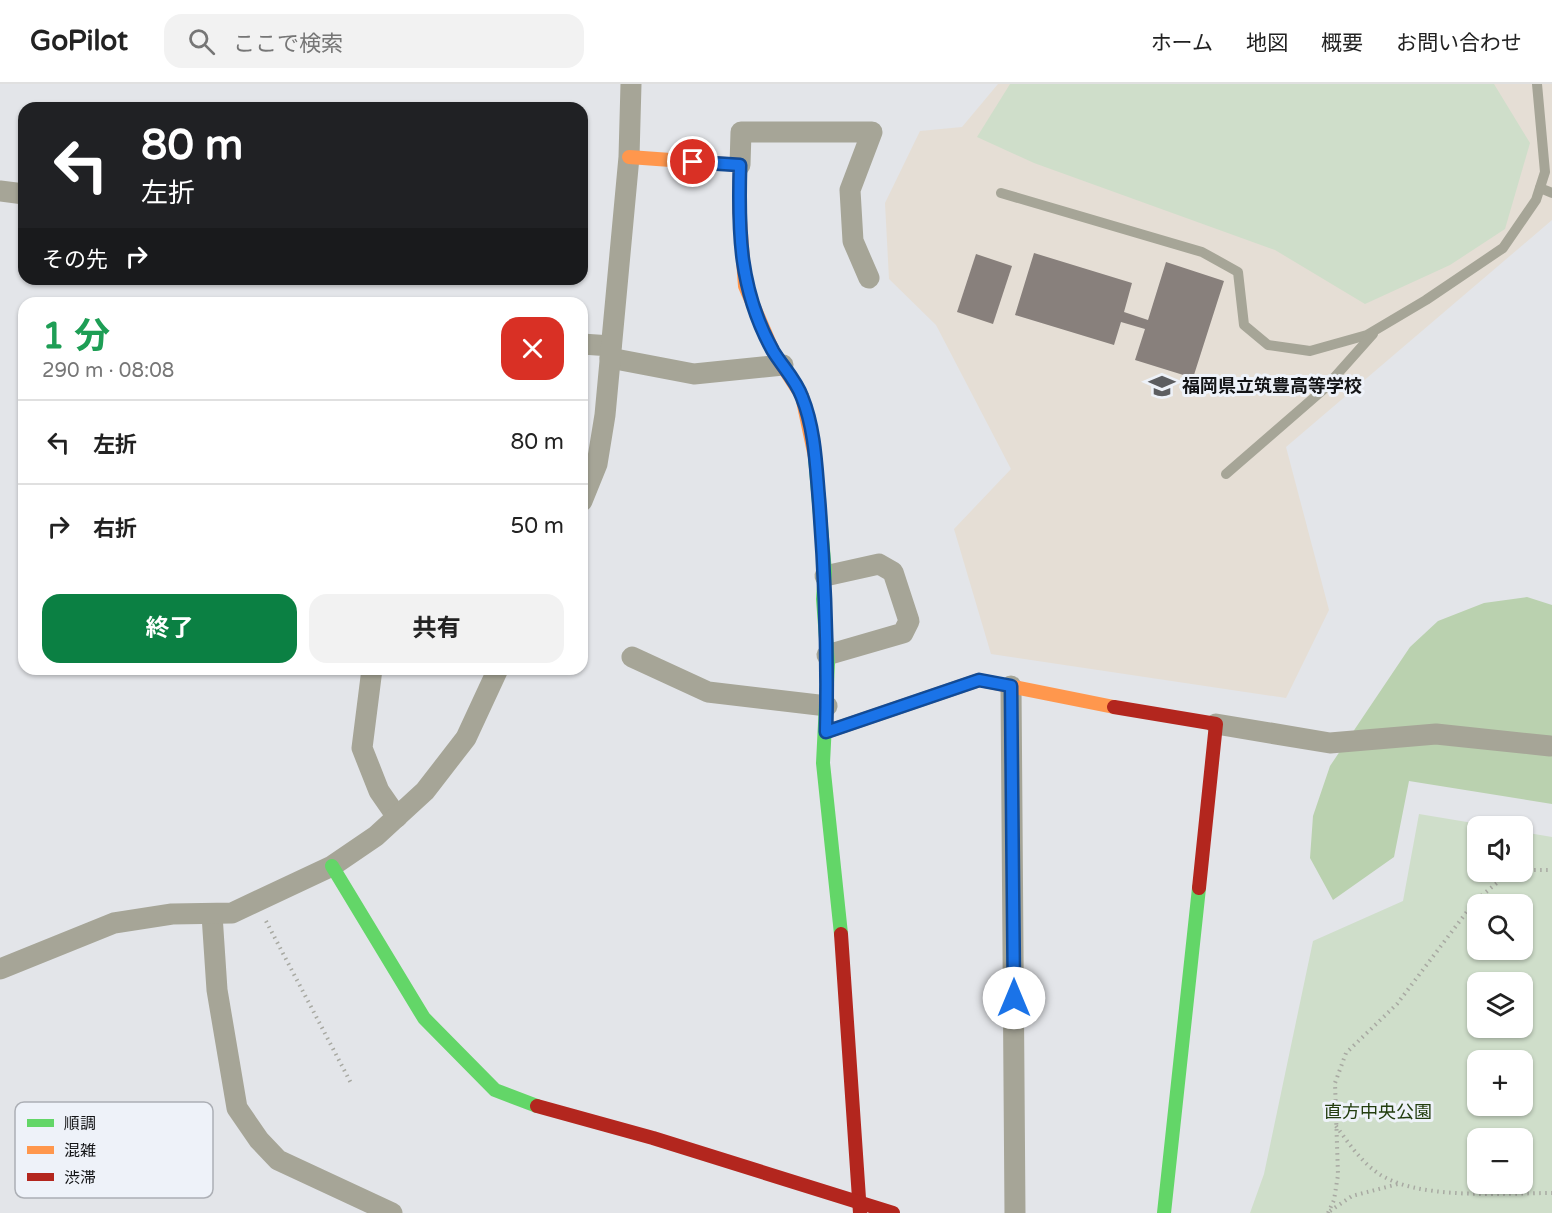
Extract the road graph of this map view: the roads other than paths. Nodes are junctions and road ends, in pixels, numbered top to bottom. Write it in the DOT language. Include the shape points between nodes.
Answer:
graph roads {
  1 [pos="631,84"];
  2 [pos="1537,84"];
  3 [pos="629,157"];
  4 [pos="740,165"];
  5 [pos="1540,188"];
  6 [pos="0,190"];
  7 [pos="18,193"];
  8 [pos="1001,193"];
  9 [pos="1552,193"];
  10 [pos="869,278"];
  11 [pos="1377,329"];
  12 [pos="588,346"];
  13 [pos="610,352"];
  14 [pos="783,365"];
  15 [pos="1226,474"];
  16 [pos="588,486"];
  17 [pos="825,576"];
  18 [pos="827,654"];
  19 [pos="633,657"];
  20 [pos="371,675"];
  21 [pos="495,675"];
  22 [pos="1011,686"];
  23 [pos="826,706"];
  24 [pos="1216,724"];
  25 [pos="826,732"];
  26 [pos="1550,746"];
  27 [pos="397,817"];
  28 [pos="332,866"];
  29 [pos="212,915"];
  30 [pos="0,969"];
  31 [pos="860,1208"];
  32 [pos="392,1213"];
  33 [pos="893,1213"];
  34 [pos="1016,1213"];
  35 [pos="1164,1213"];
  1 -- 3 [label="street"];
  2 -- 5 [label="lane" via="1545,172"];
  3 -- 4 [label="street"];
  3 -- 13 [label="street"];
  4 -- 10 [label="street" via="741,132 872,132 850,190 852,241"];
  4 -- 14 [label="street" via="739,207 746,286 773,351"];
  5 -- 9 [label="lane"];
  5 -- 11 [label="lane" via="1503,248"];
  6 -- 7 [label="street"];
  8 -- 11 [label="lane" via="1202,252 1238,273 1244,326 1268,345 1310,351"];
  11 -- 15 [label="lane" via="1324,389"];
  12 -- 13 [label="street"];
  13 -- 14 [label="street" via="694,374"];
  13 -- 16 [label="street" via="597,464"];
  14 -- 17 [label="street" via="802,396 814,445"];
  17 -- 18 [label="street"];
  17 -- 18 [label="street" via="879,564 893,572 909,621 903,633"];
  18 -- 23 [label="street"];
  19 -- 23 [label="street" via="708,692"];
  20 -- 27 [label="street" via="362,748 379,791"];
  21 -- 27 [label="street" via="466,738 425,791"];
  22 -- 24 [label="street"];
  22 -- 25 [label="street" via="979,680"];
  22 -- 34 [label="street"];
  23 -- 25 [label="street"];
  24 -- 26 [label="street" via="1330,743 1436,734"];
  24 -- 35 [label="street"];
  25 -- 31 [label="street" via="823,763 843,953"];
  27 -- 28 [label="street"];
  28 -- 29 [label="street" via="232,913"];
  28 -- 31 [label="street" via="424,1018 495,1090"];
  29 -- 30 [label="street" via="172,914 114,923"];
  29 -- 32 [label="street" via="218,990 237,1108 278,1160"];
  31 -- 33 [label="street"];
}
